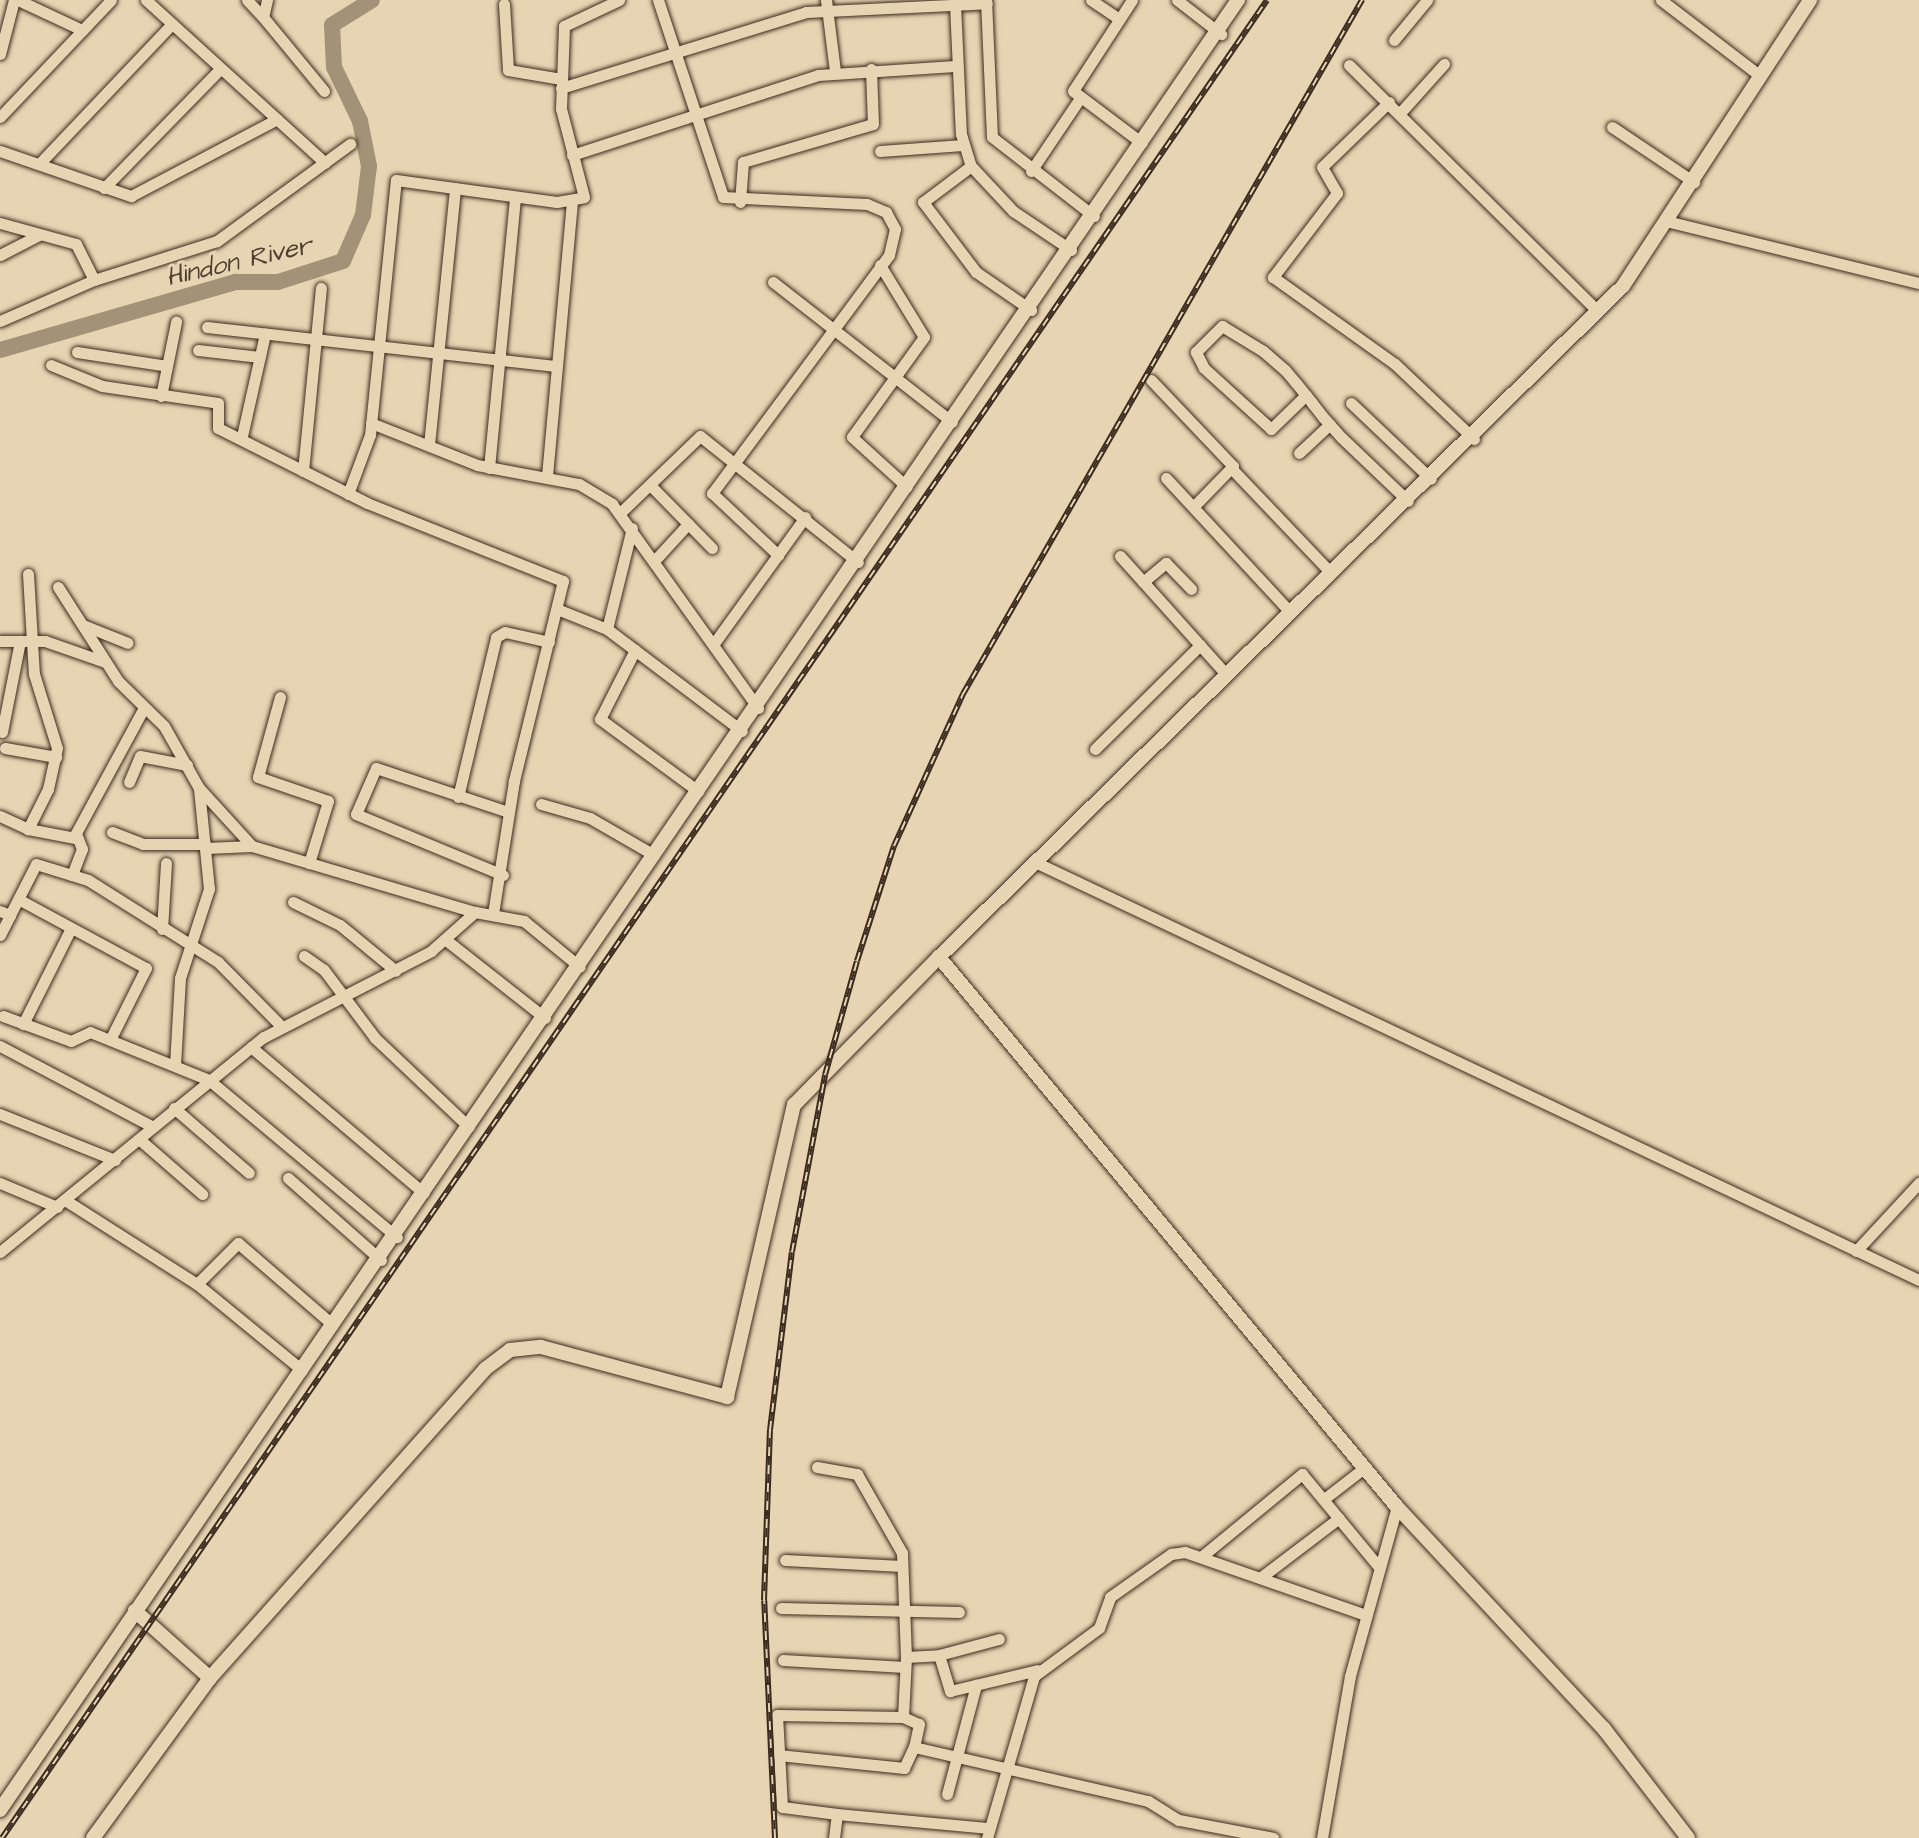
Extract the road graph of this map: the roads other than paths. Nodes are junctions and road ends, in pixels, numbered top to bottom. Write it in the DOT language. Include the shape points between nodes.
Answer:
graph roads {
  1 [pos="16,0"];
  2 [pos="111,0"];
  3 [pos="146,0"];
  4 [pos="247,0"];
  5 [pos="267,0"];
  6 [pos="619,0"];
  7 [pos="658,0"];
  8 [pos="1091,0"];
  9 [pos="1132,0"];
  10 [pos="1177,0"];
  11 [pos="1238,0"];
  12 [pos="1427,0"];
  13 [pos="1661,0"];
  14 [pos="1810,0"];
  15 [pos="986,1"];
  16 [pos="957,3"];
  17 [pos="504,4"];
  18 [pos="826,4"];
  19 [pos="263,17"];
  20 [pos="1119,19"];
  21 [pos="172,24"];
  22 [pos="82,30"];
  23 [pos="1221,34"];
  24 [pos="1394,40"];
  25 [pos="674,51"];
  26 [pos="0,54"];
  27 [pos="1444,64"];
  28 [pos="1349,65"];
  29 [pos="955,66"];
  30 [pos="220,69"];
  31 [pos="871,69"];
  32 [pos="835,71"];
  33 [pos="1759,75"];
  34 [pos="561,84"];
  35 [pos="324,91"];
  36 [pos="1080,98"];
  37 [pos="1389,102"];
  38 [pos="1400,113"];
  39 [pos="694,115"];
  40 [pos="0,117"];
  41 [pos="277,119"];
  42 [pos="1612,127"];
  43 [pos="1142,143"];
  44 [pos="350,144"];
  45 [pos="963,145"];
  46 [pos="0,151"];
  47 [pos="880,151"];
  48 [pos="572,155"];
  49 [pos="325,163"];
  50 [pos="39,164"];
  51 [pos="971,166"];
  52 [pos="1031,171"];
  53 [pos="1694,182"];
  54 [pos="104,188"];
  55 [pos="455,188"];
  56 [pos="515,197"];
  57 [pos="572,202"];
  58 [pos="740,202"];
  59 [pos="1094,216"];
  60 [pos="1670,222"];
  61 [pos="0,223"];
  62 [pos="39,235"];
  63 [pos="1071,250"];
  64 [pos="0,255"];
  65 [pos="880,265"];
  66 [pos="94,280"];
  67 [pos="773,282"];
  68 [pos="1919,283"];
  69 [pos="321,288"];
  70 [pos="1031,310"];
  71 [pos="1597,310"];
  72 [pos="0,321"];
  73 [pos="176,322"];
  74 [pos="207,327"];
  75 [pos="833,328"];
  76 [pos="265,334"];
  77 [pos="316,340"];
  78 [pos="378,347"];
  79 [pos="198,350"];
  80 [pos="77,352"];
  81 [pos="438,354"];
  82 [pos="260,357"];
  83 [pos="497,360"];
  84 [pos="51,365"];
  85 [pos="167,366"];
  86 [pos="556,366"];
  87 [pos="897,377"];
  88 [pos="1151,380"];
  89 [pos="1306,395"];
  90 [pos="161,396"];
  91 [pos="1351,403"];
  92 [pos="952,422"];
  93 [pos="371,423"];
  94 [pos="1330,424"];
  95 [pos="242,436"];
  96 [pos="1474,439"];
  97 [pos="429,445"];
  98 [pos="1299,453"];
  99 [pos="734,462"];
  100 [pos="489,468"];
  101 [pos="1232,469"];
  102 [pos="303,471"];
  103 [pos="547,476"];
  104 [pos="1166,478"];
  105 [pos="1431,479"];
  106 [pos="651,486"];
  107 [pos="907,487"];
  108 [pos="348,494"];
  109 [pos="1408,501"];
  110 [pos="1193,507"];
  111 [pos="620,513"];
  112 [pos="805,517"];
  113 [pos="688,524"];
  114 [pos="632,528"];
  115 [pos="712,548"];
  116 [pos="778,555"];
  117 [pos="1120,556"];
  118 [pos="655,560"];
  119 [pos="858,562"];
  120 [pos="1331,573"];
  121 [pos="28,574"];
  122 [pos="1143,582"];
  123 [pos="58,587"];
  124 [pos="1191,589"];
  125 [pos="557,609"];
  126 [pos="1290,612"];
  127 [pos="83,625"];
  128 [pos="607,629"];
  129 [pos="0,641"];
  130 [pos="25,641"];
  131 [pos="549,642"];
  132 [pos="715,642"];
  133 [pos="128,643"];
  134 [pos="1200,645"];
  135 [pos="635,650"];
  136 [pos="106,662"];
  137 [pos="1226,674"];
  138 [pos="280,697"];
  139 [pos="144,708"];
  140 [pos="758,708"];
  141 [pos="742,731"];
  142 [pos="2,732"];
  143 [pos="5,748"];
  144 [pos="1095,749"];
  145 [pos="56,757"];
  146 [pos="187,765"];
  147 [pos="129,782"];
  148 [pos="199,788"];
  149 [pos="698,791"];
  150 [pos="458,797"];
  151 [pos="541,804"];
  152 [pos="508,812"];
  153 [pos="0,816"];
  154 [pos="28,829"];
  155 [pos="112,832"];
  156 [pos="75,838"];
  157 [pos="205,846"];
  158 [pos="252,846"];
  159 [pos="654,855"];
  160 [pos="1035,862"];
  161 [pos="166,863"];
  162 [pos="309,863"];
  163 [pos="72,875"];
  164 [pos="503,875"];
  165 [pos="20,900"];
  166 [pos="293,902"];
  167 [pos="475,912"];
  168 [pos="5,913"];
  169 [pos="493,914"];
  170 [pos="162,929"];
  171 [pos="70,930"];
  172 [pos="0,935"];
  173 [pos="446,940"];
  174 [pos="193,945"];
  175 [pos="304,956"];
  176 [pos="939,957"];
  177 [pos="580,967"];
  178 [pos="396,971"];
  179 [pos="339,1000"];
  180 [pos="3,1016"];
  181 [pos="545,1018"];
  182 [pos="23,1024"];
  183 [pos="282,1027"];
  184 [pos="110,1040"];
  185 [pos="0,1046"];
  186 [pos="251,1047"];
  187 [pos="175,1065"];
  188 [pos="209,1080"];
  189 [pos="174,1108"];
  190 [pos="0,1114"];
  191 [pos="153,1127"];
  192 [pos="469,1127"];
  193 [pos="139,1139"];
  194 [pos="115,1160"];
  195 [pos="249,1173"];
  196 [pos="288,1178"];
  197 [pos="0,1183"];
  198 [pos="1919,1183"];
  199 [pos="424,1193"];
  200 [pos="202,1194"];
  201 [pos="61,1204"];
  202 [pos="397,1237"];
  203 [pos="1856,1251"];
  204 [pos="0,1252"];
  205 [pos="381,1260"];
  206 [pos="1919,1280"];
  207 [pos="197,1284"];
  208 [pos="333,1325"];
  209 [pos="302,1370"];
  210 [pos="817,1467"];
  211 [pos="1364,1468"];
  212 [pos="1324,1499"];
  213 [pos="1397,1507"];
  214 [pos="1339,1518"];
  215 [pos="1201,1557"];
  216 [pos="785,1560"];
  217 [pos="902,1566"];
  218 [pos="1379,1567"];
  219 [pos="1260,1578"];
  220 [pos="781,1608"];
  221 [pos="135,1611"];
  222 [pos="904,1611"];
  223 [pos="959,1612"];
  224 [pos="1366,1615"];
  225 [pos="999,1639"];
  226 [pos="939,1655"];
  227 [pos="783,1660"];
  228 [pos="906,1662"];
  229 [pos="1039,1670"];
  230 [pos="210,1678"];
  231 [pos="976,1685"];
  232 [pos="903,1717"];
  233 [pos="914,1747"];
  234 [pos="778,1755"];
  235 [pos="955,1756"];
  236 [pos="1007,1768"];
  237 [pos="947,1794"];
  238 [pos="0,1810"];
  239 [pos="837,1814"];
  240 [pos="988,1833"];
  241 [pos="93,1838"];
  242 [pos="834,1838"];
  243 [pos="1273,1838"];
  244 [pos="1322,1838"];
  245 [pos="1688,1838"];
  1 -- 22 [label="street"];
  1 -- 26 [label="street"];
  2 -- 22 [label="street"];
  3 -- 21 [label="street"];
  4 -- 19 [label="street"];
  5 -- 19 [label="street"];
  6 -- 34 [label="street" via="567,20"];
  7 -- 25 [label="street"];
  8 -- 20 [label="street"];
  9 -- 20 [label="street"];
  10 -- 23 [label="street"];
  11 -- 23 [label="street"];
  12 -- 24 [label="street"];
  13 -- 33 [label="street"];
  14 -- 33 [label="street"];
  15 -- 16 [label="street"];
  15 -- 52 [label="street" via="992,137"];
  16 -- 18 [label="street"];
  16 -- 29 [label="street"];
  17 -- 34 [label="street" via="508,70"];
  18 -- 25 [label="street"];
  18 -- 32 [label="street"];
  19 -- 35 [label="street"];
  20 -- 36 [label="street" via="1073,87"];
  21 -- 30 [label="street"];
  21 -- 50 [label="street"];
  22 -- 40 [label="street"];
  23 -- 43 [label="street"];
  25 -- 34 [label="street"];
  25 -- 39 [label="street"];
  27 -- 38 [label="street"];
  28 -- 37 [label="street"];
  29 -- 31 [label="street"];
  29 -- 45 [label="street"];
  30 -- 41 [label="street"];
  30 -- 54 [label="street"];
  31 -- 32 [label="street"];
  31 -- 58 [label="street" via="873,124 743,162"];
  32 -- 39 [label="street"];
  33 -- 53 [label="street"];
  34 -- 48 [label="street"];
  36 -- 43 [label="street"];
  36 -- 52 [label="street"];
  37 -- 38 [label="street"];
  37 -- 96 [label="street" via="1322,167 1337,193 1273,277 1395,364"];
  38 -- 71 [label="street"];
  39 -- 48 [label="street"];
  39 -- 58 [label="street" via="719,192"];
  41 -- 49 [label="street"];
  41 -- 54 [label="street" via="136,195"];
  42 -- 53 [label="street"];
  43 -- 59 [label="street"];
  44 -- 49 [label="street"];
  45 -- 47 [label="street"];
  45 -- 51 [label="street"];
  46 -- 50 [label="street"];
  48 -- 57 [label="street" via="585,193"];
  49 -- 66 [label="street" via="217,241"];
  50 -- 54 [label="street"];
  51 -- 63 [label="street" via="1013,211"];
  51 -- 70 [label="street" via="923,202 976,272"];
  52 -- 59 [label="street"];
  53 -- 60 [label="street"];
  55 -- 56 [label="street"];
  55 -- 78 [label="street" via="396,180"];
  55 -- 81 [label="street"];
  56 -- 57 [label="street"];
  56 -- 83 [label="street"];
  57 -- 86 [label="street"];
  58 -- 65 [label="street" via="880,208 895,238"];
  59 -- 63 [label="street"];
  60 -- 68 [label="street"];
  60 -- 71 [label="street"];
  61 -- 62 [label="street"];
  62 -- 64 [label="street"];
  62 -- 66 [label="street" via="76,244"];
  63 -- 70 [label="street"];
  65 -- 75 [label="street"];
  65 -- 87 [label="street" via="923,330 922,345"];
  66 -- 72 [label="street"];
  67 -- 75 [label="street"];
  69 -- 77 [label="street"];
  70 -- 92 [label="street"];
  71 -- 96 [label="street"];
  73 -- 85 [label="street"];
  74 -- 76 [label="street"];
  75 -- 87 [label="street"];
  75 -- 99 [label="street"];
  76 -- 77 [label="street"];
  76 -- 82 [label="street"];
  77 -- 78 [label="street"];
  77 -- 102 [label="street"];
  78 -- 81 [label="street"];
  78 -- 93 [label="street"];
  79 -- 82 [label="street"];
  80 -- 85 [label="street"];
  81 -- 83 [label="street"];
  81 -- 97 [label="street"];
  82 -- 95 [label="street"];
  83 -- 86 [label="street"];
  83 -- 100 [label="street"];
  84 -- 90 [label="street" via="102,386"];
  85 -- 90 [label="street"];
  86 -- 103 [label="street"];
  87 -- 92 [label="street"];
  87 -- 107 [label="street" via="852,437"];
  88 -- 101 [label="street"];
  89 -- 89 [label="street" via="1271,429 1204,368 1196,352 1217,327 1227,327 1275,361"];
  89 -- 94 [label="street"];
  90 -- 95 [label="street" via="218,403 218,428"];
  91 -- 105 [label="street"];
  92 -- 107 [label="street"];
  93 -- 97 [label="street"];
  93 -- 108 [label="street"];
  94 -- 98 [label="street"];
  94 -- 109 [label="street"];
  95 -- 102 [label="street"];
  96 -- 105 [label="street"];
  97 -- 100 [label="street"];
  99 -- 106 [label="street" via="696,437"];
  99 -- 112 [label="street"];
  99 -- 116 [label="street" via="712,497"];
  100 -- 103 [label="street"];
  101 -- 110 [label="street"];
  101 -- 120 [label="street"];
  102 -- 108 [label="street"];
  103 -- 111 [label="street" via="579,484"];
  104 -- 110 [label="street"];
  105 -- 109 [label="street"];
  106 -- 111 [label="street"];
  106 -- 113 [label="street"];
  107 -- 119 [label="street"];
  108 -- 125 [label="street" via="560,578"];
  109 -- 120 [label="street"];
  110 -- 126 [label="street"];
  111 -- 114 [label="street"];
  112 -- 116 [label="street"];
  112 -- 119 [label="street"];
  113 -- 115 [label="street"];
  113 -- 118 [label="street"];
  114 -- 118 [label="street"];
  114 -- 128 [label="street"];
  116 -- 132 [label="street"];
  117 -- 122 [label="street"];
  118 -- 132 [label="street"];
  119 -- 140 [label="street"];
  120 -- 126 [label="street"];
  121 -- 130 [label="street"];
  122 -- 124 [label="street" via="1166,563"];
  122 -- 134 [label="street"];
  123 -- 127 [label="street"];
  125 -- 128 [label="street"];
  125 -- 131 [label="street"];
  126 -- 137 [label="street"];
  127 -- 133 [label="street"];
  127 -- 136 [label="street"];
  128 -- 135 [label="street"];
  129 -- 130 [label="street"];
  130 -- 136 [label="street"];
  130 -- 142 [label="street"];
  130 -- 145 [label="street"];
  131 -- 150 [label="street" via="502,632 496,637"];
  131 -- 152 [label="street"];
  132 -- 140 [label="street"];
  134 -- 137 [label="street"];
  134 -- 144 [label="street"];
  135 -- 141 [label="street"];
  135 -- 149 [label="street" via="600,719"];
  136 -- 139 [label="street"];
  137 -- 160 [label="street"];
  138 -- 162 [label="street" via="258,777 328,801"];
  139 -- 146 [label="street"];
  139 -- 156 [label="street"];
  140 -- 141 [label="street"];
  141 -- 149 [label="street"];
  143 -- 145 [label="street"];
  145 -- 154 [label="street"];
  146 -- 147 [label="street" via="140,756"];
  146 -- 148 [label="street"];
  148 -- 157 [label="street"];
  148 -- 158 [label="street"];
  149 -- 159 [label="street"];
  150 -- 152 [label="street"];
  150 -- 164 [label="street" via="376,768 356,818"];
  151 -- 159 [label="street" via="590,818"];
  152 -- 164 [label="street"];
  153 -- 154 [label="street"];
  154 -- 156 [label="street"];
  155 -- 157 [label="street" via="143,844"];
  156 -- 163 [label="street" via="82,849"];
  157 -- 158 [label="street"];
  157 -- 174 [label="street" via="206,910"];
  158 -- 162 [label="street"];
  159 -- 177 [label="street"];
  160 -- 176 [label="street"];
  160 -- 203 [label="street"];
  161 -- 170 [label="street"];
  162 -- 167 [label="street"];
  163 -- 165 [label="street" via="36,864"];
  163 -- 170 [label="street"];
  164 -- 169 [label="street"];
  165 -- 168 [label="street"];
  165 -- 171 [label="street"];
  166 -- 178 [label="street" via="340,925"];
  167 -- 169 [label="street"];
  167 -- 173 [label="street"];
  168 -- 172 [label="street"];
  169 -- 177 [label="street" via="537,928"];
  170 -- 174 [label="street"];
  171 -- 182 [label="street"];
  171 -- 184 [label="street" via="146,968"];
  173 -- 178 [label="street"];
  173 -- 181 [label="street"];
  174 -- 183 [label="street"];
  174 -- 187 [label="street" via="180,978"];
  175 -- 179 [label="street" via="329,977"];
  176 -- 211 [label="street"];
  176 -- 230 [label="street" via="794,1105 727,1397 541,1347 510,1350 485,1369"];
  177 -- 181 [label="street"];
  178 -- 179 [label="street"];
  179 -- 183 [label="street"];
  179 -- 192 [label="street"];
  180 -- 182 [label="street"];
  181 -- 192 [label="street"];
  182 -- 184 [label="street" via="71,1041 86,1031"];
  183 -- 186 [label="street"];
  184 -- 187 [label="street"];
  185 -- 191 [label="street"];
  186 -- 188 [label="street"];
  186 -- 199 [label="street"];
  187 -- 188 [label="street"];
  188 -- 189 [label="street"];
  188 -- 202 [label="street"];
  189 -- 191 [label="street"];
  189 -- 195 [label="street"];
  190 -- 194 [label="street"];
  191 -- 193 [label="street"];
  192 -- 199 [label="street"];
  193 -- 194 [label="street"];
  193 -- 200 [label="street"];
  194 -- 201 [label="street"];
  196 -- 205 [label="street"];
  197 -- 201 [label="street"];
  198 -- 203 [label="street"];
  199 -- 202 [label="street"];
  201 -- 204 [label="street"];
  201 -- 207 [label="street"];
  202 -- 205 [label="street"];
  203 -- 206 [label="street"];
  205 -- 208 [label="street"];
  207 -- 208 [label="street" via="238,1243"];
  207 -- 209 [label="street"];
  208 -- 209 [label="street"];
  209 -- 221 [label="street"];
  210 -- 217 [label="street" via="857,1474"];
  211 -- 212 [label="street"];
  211 -- 213 [label="street"];
  212 -- 214 [label="street"];
  212 -- 215 [label="street" via="1299,1475"];
  213 -- 218 [label="street"];
  213 -- 245 [label="street" via="1604,1729"];
  214 -- 218 [label="street"];
  214 -- 219 [label="street"];
  215 -- 219 [label="street"];
  215 -- 229 [label="street" via="1178,1551 1116,1592 1099,1628"];
  216 -- 217 [label="street"];
  217 -- 222 [label="street"];
  218 -- 224 [label="street"];
  219 -- 224 [label="street"];
  220 -- 222 [label="street"];
  221 -- 230 [label="street"];
  221 -- 238 [label="street"];
  222 -- 223 [label="street"];
  222 -- 228 [label="street"];
  224 -- 244 [label="street"];
  225 -- 226 [label="street"];
  226 -- 228 [label="street"];
  226 -- 231 [label="street" via="947,1690"];
  227 -- 228 [label="street"];
  228 -- 232 [label="street"];
  229 -- 231 [label="street"];
  229 -- 236 [label="street"];
  230 -- 241 [label="street"];
  231 -- 235 [label="street"];
  232 -- 233 [label="street" via="919,1724"];
  232 -- 234 [label="street" via="779,1713"];
  233 -- 234 [label="street" via="904,1768"];
  233 -- 235 [label="street"];
  234 -- 239 [label="street" via="784,1809"];
  235 -- 236 [label="street"];
  235 -- 237 [label="street"];
  236 -- 240 [label="street"];
  236 -- 243 [label="street" via="1148,1801 1179,1820"];
  239 -- 240 [label="street"];
  239 -- 242 [label="street"];
}
